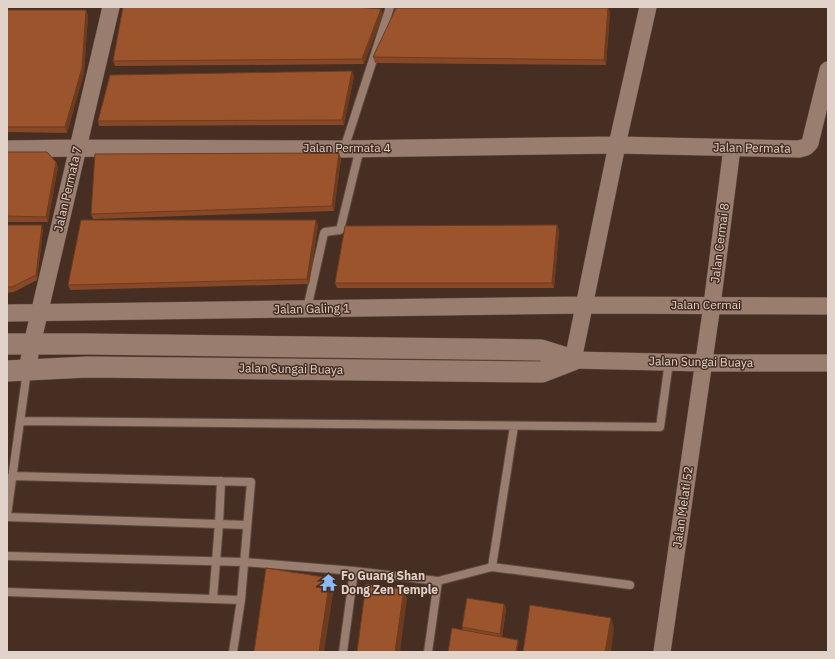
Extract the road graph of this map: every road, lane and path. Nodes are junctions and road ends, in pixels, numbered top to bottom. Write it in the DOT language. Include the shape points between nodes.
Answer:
graph roads {
  1 [pos="111,7"];
  2 [pos="390,7"];
  3 [pos="648,7"];
  4 [pos="828,70"];
  5 [pos="617,145"];
  6 [pos="78,148"];
  7 [pos="352,148"];
  8 [pos="732,148"];
  9 [pos="7,149"];
  10 [pos="585,305"];
  11 [pos="712,305"];
  12 [pos="828,306"];
  13 [pos="307,309"];
  14 [pos="7,313"];
  15 [pos="40,313"];
  16 [pos="7,344"];
  17 [pos="32,344"];
  18 [pos="574,360"];
  19 [pos="669,362"];
  20 [pos="704,362"];
  21 [pos="828,363"];
  22 [pos="17,370"];
  23 [pos="20,421"];
  24 [pos="514,426"];
  25 [pos="12,476"];
  26 [pos="221,481"];
  27 [pos="7,516"];
  28 [pos="219,524"];
  29 [pos="247,525"];
  30 [pos="7,556"];
  31 [pos="216,562"];
  32 [pos="244,562"];
  33 [pos="492,567"];
  34 [pos="354,570"];
  35 [pos="438,581"];
  36 [pos="630,585"];
  37 [pos="7,592"];
  38 [pos="213,599"];
  39 [pos="241,600"];
  40 [pos="233,652"];
  41 [pos="343,652"];
  42 [pos="428,652"];
  43 [pos="662,652"];
  1 -- 6 [label="street, Jalan Permata 7"];
  2 -- 7 [label="lane" via="368,75"];
  3 -- 5 [label="street"];
  4 -- 8 [label="street, Jalan Permata" via="810,143 806,147"];
  5 -- 7 [label="street, Jalan Permata 4"];
  5 -- 8 [label="street, Jalan Permata"];
  5 -- 10 [label="street"];
  6 -- 7 [label="street, Jalan Permata 4"];
  6 -- 9 [label="street, Jalan Permata 4"];
  6 -- 15 [label="street, Jalan Permata 7"];
  7 -- 13 [label="lane" via="340,230 324,233"];
  8 -- 11 [label="street, Jalan Cermai 8"];
  10 -- 11 [label="street, Jalan Cermai"];
  10 -- 13 [label="street, Jalan Galing 1"];
  10 -- 18 [label="street"];
  11 -- 12 [label="street, Jalan Cermai"];
  11 -- 20 [label="street, Jalan Cermai 8"];
  13 -- 15 [label="street, Jalan Galing 1"];
  14 -- 15 [label="street, Jalan Galing 1"];
  15 -- 17 [label="street, Jalan Permata 7"];
  16 -- 17 [label="street, Jalan Sungai Buaya"];
  17 -- 18 [label="street, Jalan Sungai Buaya" via="541,350"];
  17 -- 22 [label="street, Jalan Permata 7"];
  18 -- 19 [label="street, Jalan Sungai Buaya"];
  18 -- 22 [label="street, Jalan Sungai Buaya" via="542,372 87,367"];
  19 -- 20 [label="street, Jalan Sungai Buaya"];
  19 -- 24 [label="lane" via="660,427"];
  20 -- 21 [label="street, Jalan Sungai Buaya"];
  20 -- 43 [label="street, Jalan Melati 52"];
  22 -- 23 [label="lane"];
  23 -- 24 [label="lane"];
  23 -- 25 [label="lane"];
  24 -- 33 [label="lane"];
  25 -- 26 [label="lane"];
  25 -- 27 [label="lane"];
  26 -- 28 [label="lane"];
  26 -- 29 [label="lane" via="251,482"];
  27 -- 28 [label="lane"];
  28 -- 29 [label="lane"];
  28 -- 31 [label="lane"];
  29 -- 32 [label="lane"];
  30 -- 31 [label="lane"];
  31 -- 32 [label="lane"];
  31 -- 38 [label="lane"];
  32 -- 34 [label="lane"];
  32 -- 39 [label="lane"];
  33 -- 35 [label="lane"];
  33 -- 36 [label="lane"];
  34 -- 35 [label="lane"];
  34 -- 41 [label="lane"];
  35 -- 42 [label="lane"];
  37 -- 38 [label="lane"];
  38 -- 39 [label="lane"];
  39 -- 40 [label="lane"];
}
